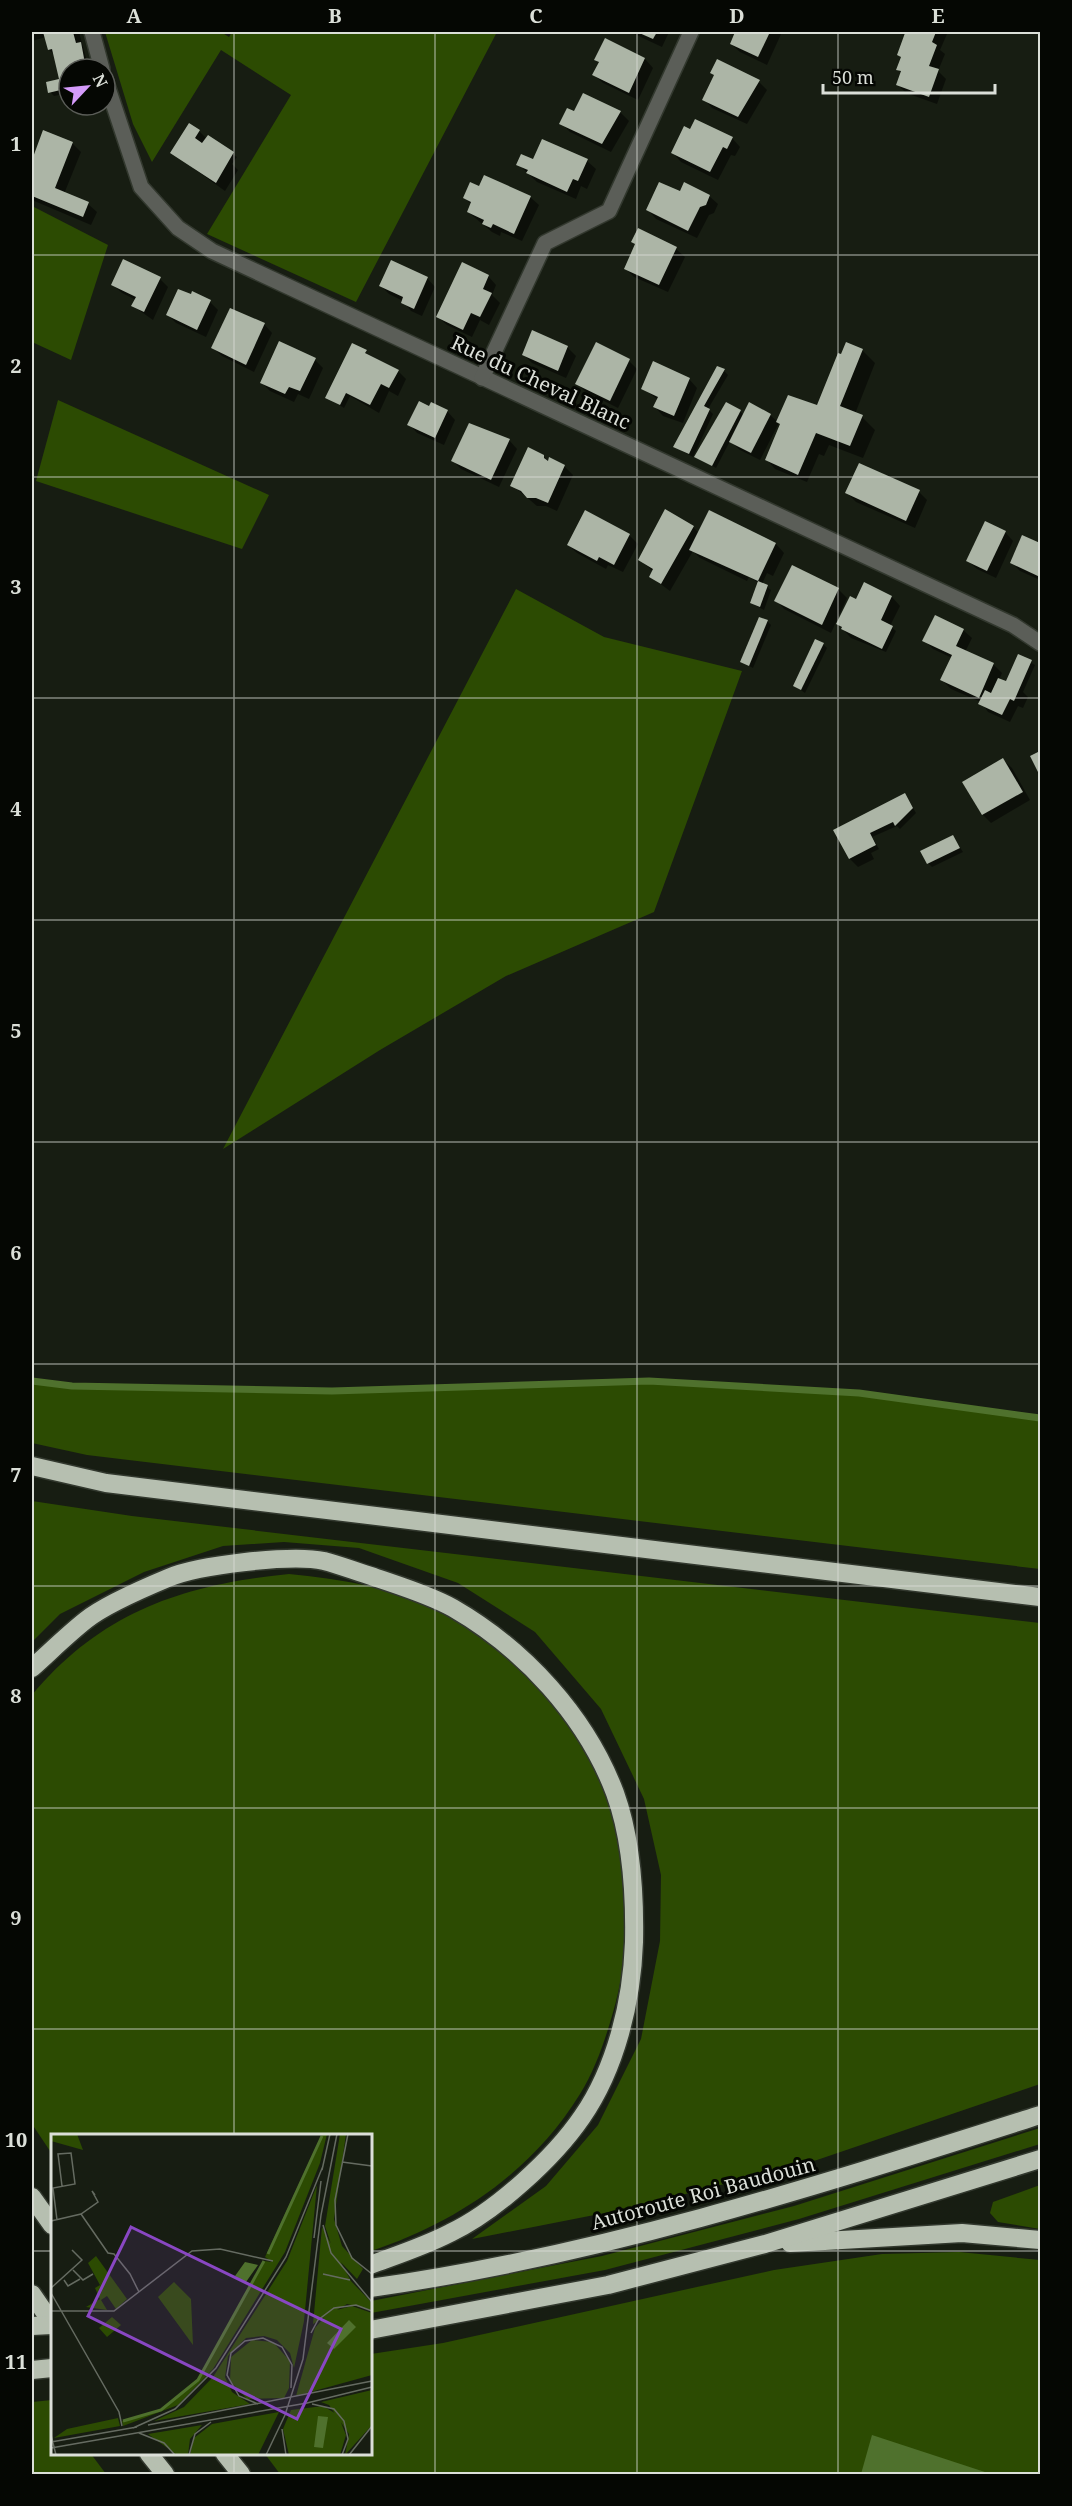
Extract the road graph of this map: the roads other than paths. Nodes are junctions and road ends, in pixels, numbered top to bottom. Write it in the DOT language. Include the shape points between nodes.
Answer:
graph roads {
  1 [pos="92,32"];
  2 [pos="691,32"];
  3 [pos="99,57"];
  4 [pos="117,115"];
  5 [pos="482,378"];
  6 [pos="1041,643"];
  7 [pos="32,1466"];
  8 [pos="1041,1597"];
  9 [pos="32,1668"];
  10 [pos="1041,2115"];
  11 [pos="1041,2159"];
  12 [pos="32,2197"];
  13 [pos="51,2224"];
  14 [pos="1041,2240"];
  15 [pos="765,2244"];
  16 [pos="372,2264"];
  17 [pos="372,2288"];
  18 [pos="32,2294"];
  19 [pos="51,2322"];
  20 [pos="51,2324"];
  21 [pos="32,2326"];
  22 [pos="372,2331"];
  23 [pos="51,2368"];
  24 [pos="32,2370"];
  25 [pos="150,2455"];
  26 [pos="226,2455"];
  27 [pos="165,2475"];
  28 [pos="241,2475"];
  1 -- 3 [label="street"];
  2 -- 5 [label="street" via="609,211 545,243"];
  4 -- 5 [label="street, Rue du Cheval Blanc" via="141,187 178,228 212,251"];
  5 -- 6 [label="street, Rue du Cheval Blanc" via="1013,626"];
  7 -- 8 [label="highway" via="106,1483"];
  9 -- 16 [label="highway" via="89,1618 170,1576 240,1562 321,1560 452,1607 502,1641 548,1684 586,1738 614,1793 629,1851 635,1905 626,2020 583,2116 540,2165 495,2206 452,2233"];
  10 -- 17 [label="highway, Autoroute Roi Baudouin" via="790,2194 601,2245"];
  11 -- 15 [label="highway"];
  12 -- 13 [label="highway"];
  14 -- 15 [label="highway" via="962,2233"];
  15 -- 22 [label="highway" via="608,2285"];
  18 -- 19 [label="highway"];
  20 -- 21 [label="highway"];
  23 -- 24 [label="highway"];
  25 -- 27 [label="highway"];
  26 -- 28 [label="highway"];
}
